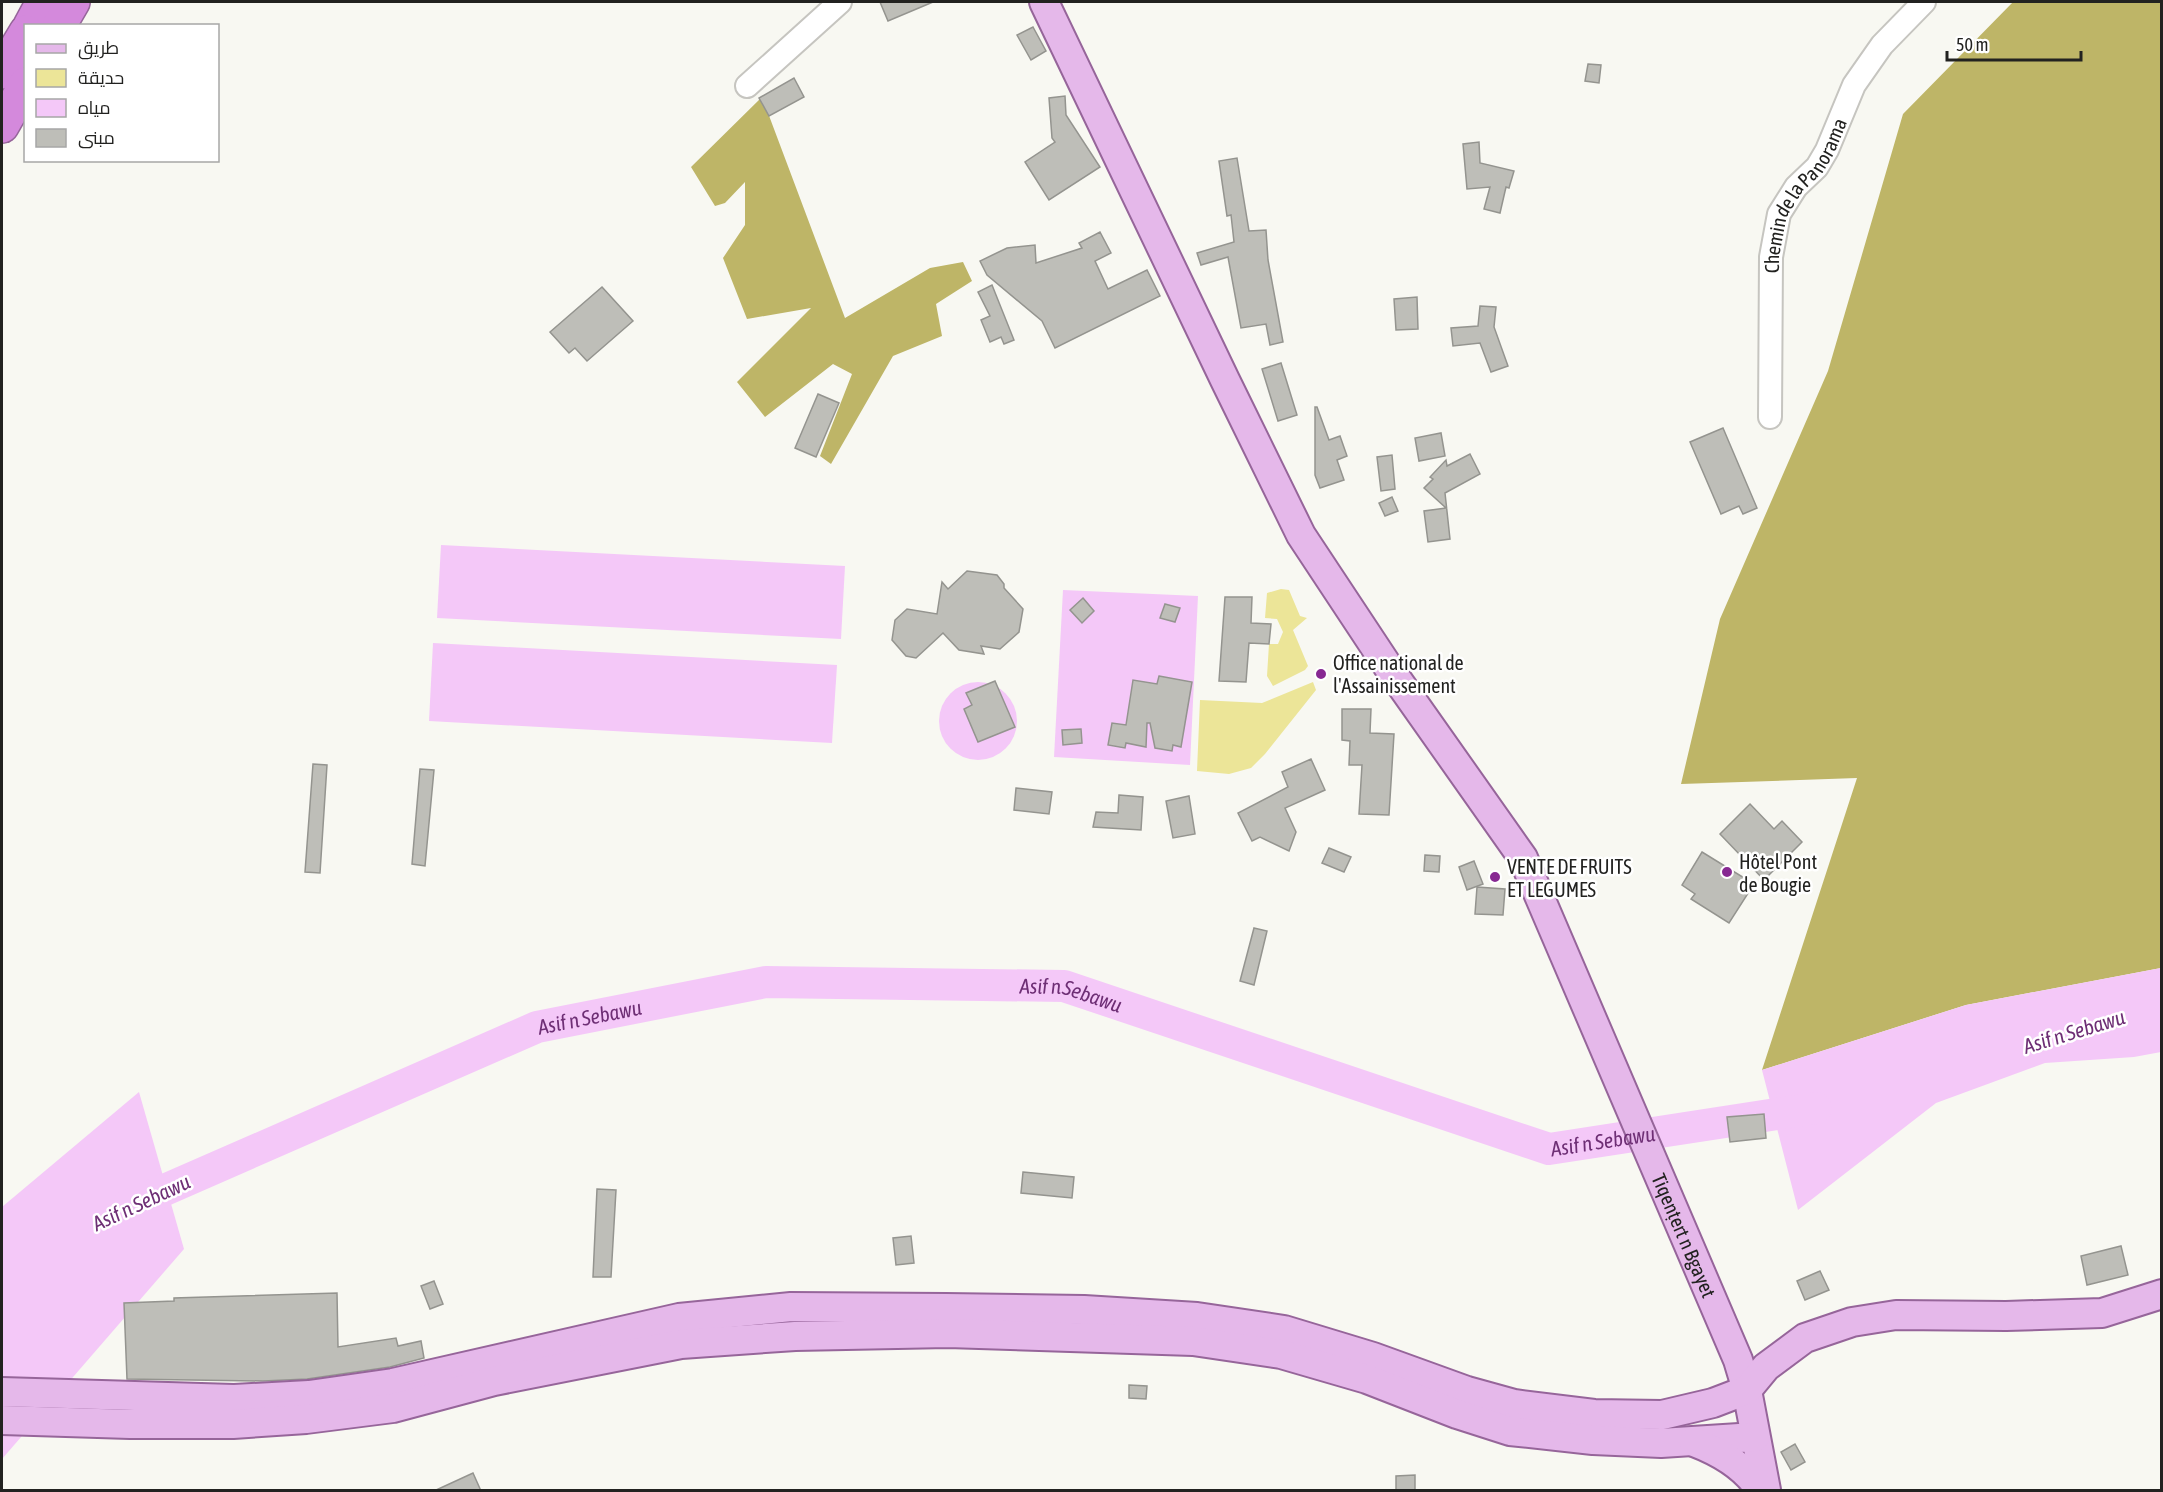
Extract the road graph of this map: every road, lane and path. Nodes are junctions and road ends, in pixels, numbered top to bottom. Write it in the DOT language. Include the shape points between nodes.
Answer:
graph roads {
  1 [pos="43,2"];
  2 [pos="73,2"];
  3 [pos="840,2"];
  4 [pos="1044,2"];
  5 [pos="1924,2"];
  6 [pos="31,24"];
  7 [pos="60,24"];
  8 [pos="24,35"];
  9 [pos="2,72"];
  10 [pos="747,86"];
  11 [pos="24,88"];
  12 [pos="2,126"];
  13 [pos="1770,417"];
  14 [pos="2162,1294"];
  15 [pos="1747,1390"];
  16 [pos="2,1392"];
  17 [pos="2,1420"];
  18 [pos="1755,1437"];
  19 [pos="1692,1441"];
  20 [pos="1760,1491"];
  21 [pos="1766,1491"];
  1 -- 6 [label="highway"];
  2 -- 7 [label="highway"];
  3 -- 10 [label="street"];
  4 -- 15 [label="main road, Tiqenṭert n Bgayet" via="1301,535 1523,858 1738,1360"];
  5 -- 13 [label="street, Chemin de la Panorama" via="1882,45 1854,85 1827,150 1779,214 1771,257"];
  8 -- 9 [label="highway"];
  11 -- 12 [label="highway"];
  14 -- 15 [label="main road" via="2102,1313 1896,1315 1852,1322 1805,1338 1766,1367"];
  15 -- 16 [label="main road" via="1713,1403 1662,1414 1594,1414 1514,1404 1284,1330 1197,1317 1072,1310 791,1307 679,1318 393,1383 309,1395 234,1399"];
  15 -- 18 [label="main road, Tiqenṭert n Bgayet"];
  17 -- 19 [label="main road" via="199,1424 306,1419 393,1408 494,1381 681,1344 795,1336 948,1333 1193,1341 1281,1354 1356,1376 1510,1431 1593,1440"];
  18 -- 19 [label="main road"];
  18 -- 21 [label="main road, Tiqenṭert n Bgayet"];
  19 -- 20 [label="main road" via="1738,1465"];
}
